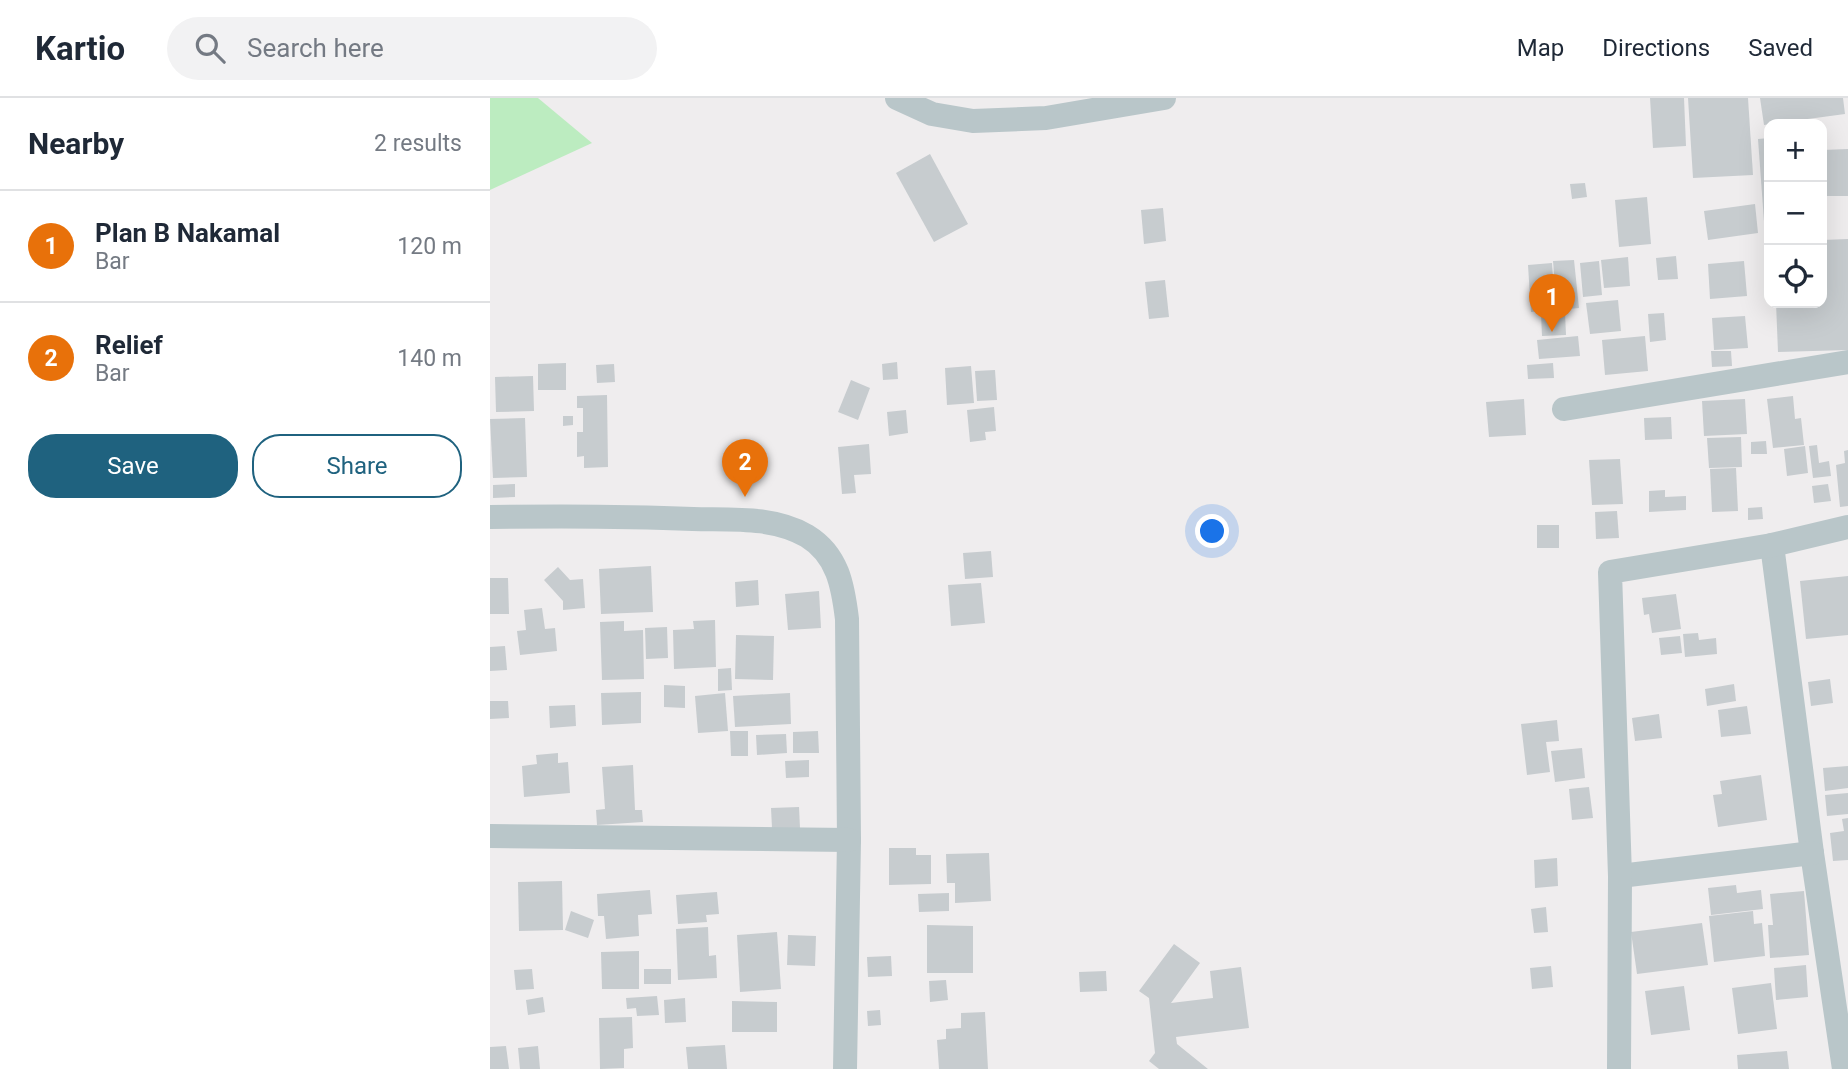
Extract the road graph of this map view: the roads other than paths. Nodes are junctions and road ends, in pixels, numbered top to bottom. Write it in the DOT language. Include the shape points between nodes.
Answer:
graph roads {
  1 [pos="897,98"];
  2 [pos="1164,98"];
  3 [pos="1086,105"];
  4 [pos="1848,362"];
  5 [pos="1563,409"];
  6 [pos="490,517"];
  7 [pos="1848,527"];
  8 [pos="1772,545"];
  9 [pos="490,836"];
  10 [pos="849,840"];
  11 [pos="1812,853"];
  12 [pos="1620,876"];
  13 [pos="845,1069"];
  14 [pos="1619,1069"];
  15 [pos="1844,1069"];
  1 -- 3 [label="street" via="932,114 973,121 1046,118"];
  2 -- 3 [label="street"];
  4 -- 5 [label="street"];
  6 -- 10 [label="street" via="748,521 783,524 809,537 831,559 843,585"];
  7 -- 8 [label="street"];
  8 -- 11 [label="street"];
  8 -- 12 [label="street" via="1610,572"];
  9 -- 10 [label="street"];
  10 -- 13 [label="street"];
  11 -- 12 [label="street"];
  11 -- 15 [label="street"];
  12 -- 14 [label="street"];
}
